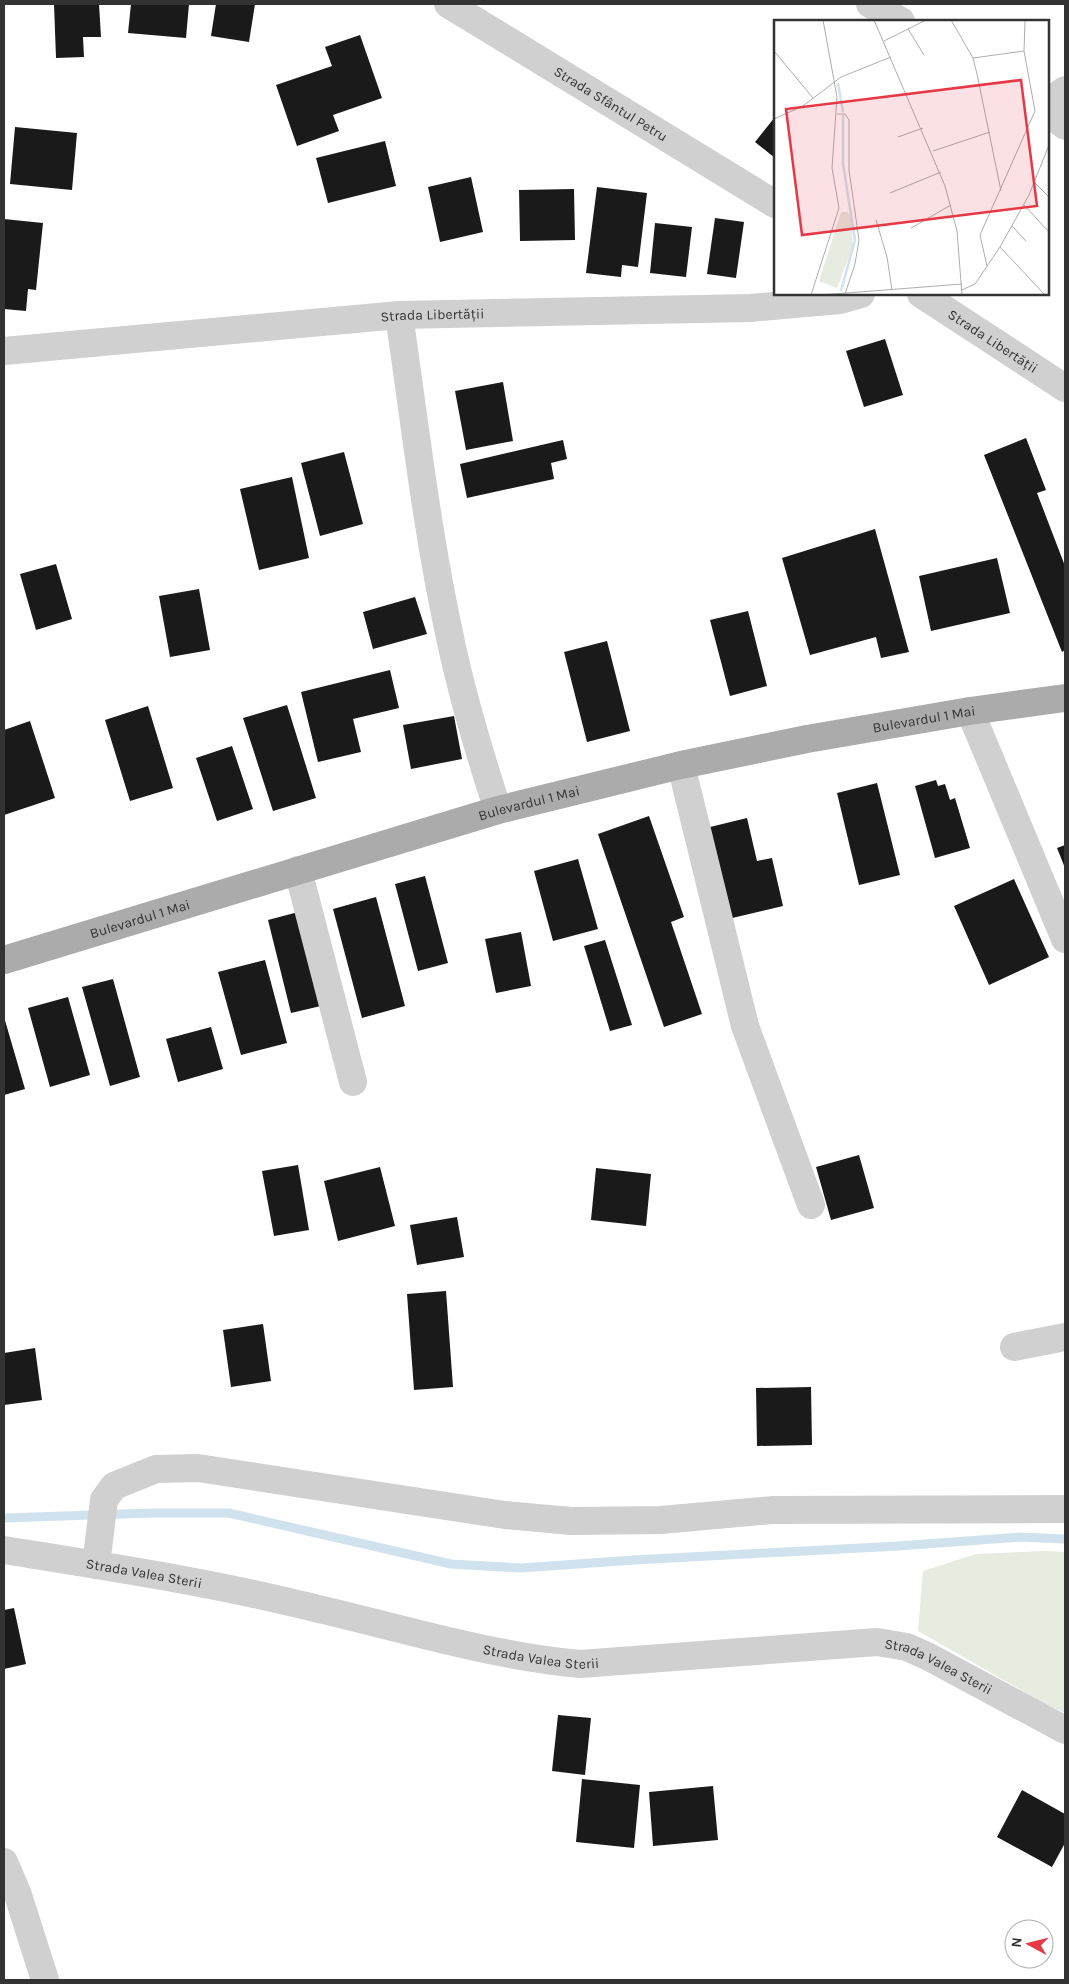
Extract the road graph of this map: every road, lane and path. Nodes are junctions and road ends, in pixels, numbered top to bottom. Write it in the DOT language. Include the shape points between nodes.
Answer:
graph roads {
  1 [pos="448,4"];
  2 [pos="870,4"];
  3 [pos="899,20"];
  4 [pos="1065,90"];
  5 [pos="1049,101"];
  6 [pos="1049,114"];
  7 [pos="1065,126"];
  8 [pos="774,203"];
  9 [pos="858,295"];
  10 [pos="923,295"];
  11 [pos="399,315"];
  12 [pos="4,351"];
  13 [pos="1065,388"];
  14 [pos="1065,698"];
  15 [pos="970,711"];
  16 [pos="681,766"];
  17 [pos="498,810"];
  18 [pos="298,870"];
  19 [pos="1065,939"];
  20 [pos="4,960"];
  21 [pos="353,1082"];
  22 [pos="811,1206"];
  23 [pos="1065,1337"];
  24 [pos="1014,1347"];
  25 [pos="1065,1509"];
  26 [pos="4,1550"];
  27 [pos="96,1565"];
  28 [pos="1065,1730"];
  29 [pos="4,1862"];
  30 [pos="45,1980"];
  1 -- 8 [label="street, Strada Sfântul Petru"];
  2 -- 3 [label="street"];
  4 -- 5 [label="street"];
  6 -- 7 [label="street"];
  9 -- 11 [label="street, Strada Libertății" via="840,300 750,308"];
  10 -- 13 [label="street, Strada Libertății"];
  11 -- 12 [label="street, Strada Libertății"];
  11 -- 17 [label="street" via="433,547 451,642 477,747"];
  14 -- 15 [label="main road, Bulevardul 1 Mai"];
  15 -- 16 [label="main road, Bulevardul 1 Mai" via="807,739"];
  15 -- 19 [label="street"];
  16 -- 17 [label="main road, Bulevardul 1 Mai"];
  16 -- 22 [label="street" via="745,1026"];
  17 -- 18 [label="main road, Bulevardul 1 Mai"];
  18 -- 20 [label="main road, Bulevardul 1 Mai"];
  18 -- 21 [label="street"];
  23 -- 24 [label="street"];
  25 -- 27 [label="street" via="774,1510 661,1520 571,1521 505,1515 198,1468 156,1469 114,1486 104,1500"];
  26 -- 27 [label="street, Strada Valea Sterii"];
  27 -- 28 [label="street, Strada Valea Sterii" via="157,1574 300,1604 488,1651 539,1660 580,1664 877,1642 907,1647"];
  29 -- 30 [label="street"];
}
